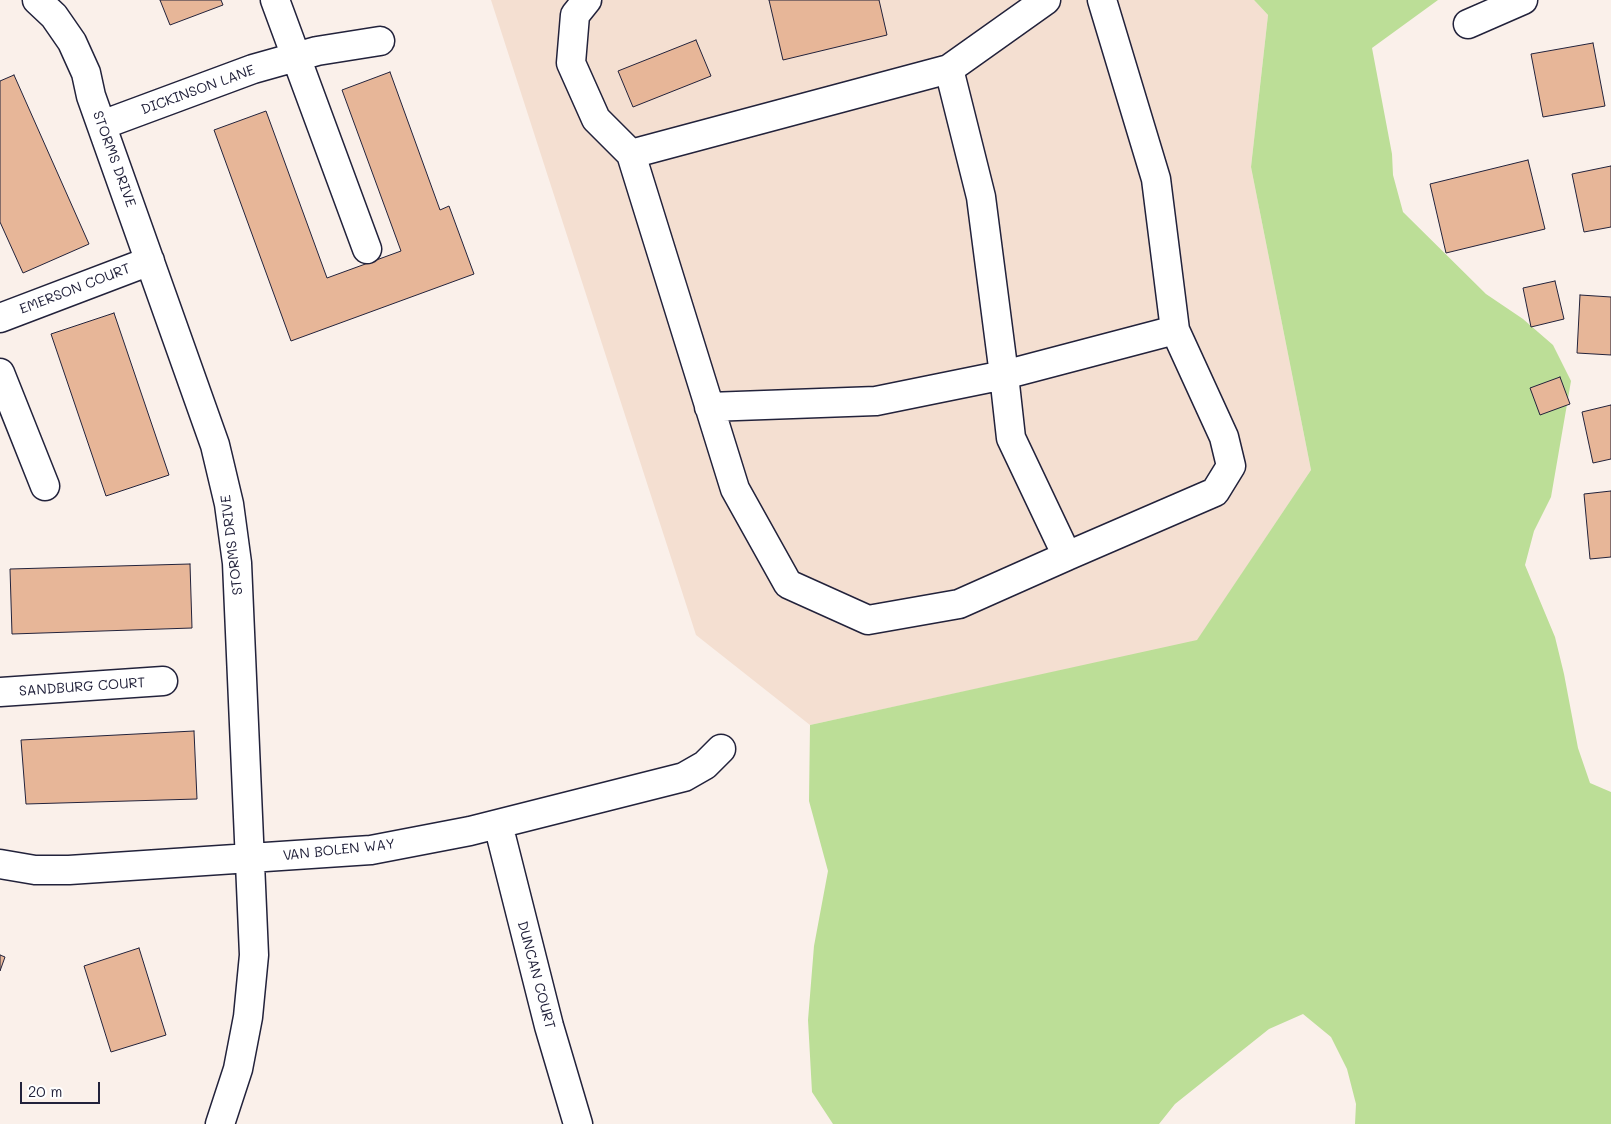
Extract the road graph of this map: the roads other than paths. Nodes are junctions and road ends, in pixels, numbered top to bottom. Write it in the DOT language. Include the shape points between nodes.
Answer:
graph roads {
  1 [pos="37,0"];
  2 [pos="275,0"];
  3 [pos="587,0"];
  4 [pos="1046,0"];
  5 [pos="1102,0"];
  6 [pos="1523,0"];
  7 [pos="1468,24"];
  8 [pos="380,41"];
  9 [pos="296,57"];
  10 [pos="949,69"];
  11 [pos="102,125"];
  12 [pos="631,154"];
  13 [pos="367,249"];
  14 [pos="150,261"];
  15 [pos="0,318"];
  16 [pos="1175,330"];
  17 [pos="0,373"];
  18 [pos="1004,375"];
  19 [pos="709,407"];
  20 [pos="45,486"];
  21 [pos="1067,556"];
  22 [pos="163,681"];
  23 [pos="0,692"];
  24 [pos="721,749"];
  25 [pos="498,824"];
  26 [pos="251,858"];
  27 [pos="0,864"];
  28 [pos="220,1124"];
  29 [pos="578,1124"];
  1 -- 11 [label="street, STORMS DRIVE" via="54,16 72,42 86,73"];
  2 -- 9 [label="street"];
  3 -- 12 [label="street" via="575,15 571,63 596,120"];
  4 -- 10 [label="street"];
  5 -- 16 [label="street" via="1156,179"];
  6 -- 7 [label="street"];
  8 -- 9 [label="street, DICKINSON LANE"];
  9 -- 11 [label="street, DICKINSON LANE" via="253,69"];
  9 -- 13 [label="street"];
  10 -- 12 [label="street"];
  10 -- 18 [label="street" via="981,197"];
  11 -- 14 [label="street, STORMS DRIVE"];
  12 -- 19 [label="street"];
  14 -- 15 [label="street, EMERSON COURT"];
  14 -- 26 [label="street, STORMS DRIVE" via="215,445 229,504 237,563"];
  16 -- 18 [label="street"];
  16 -- 21 [label="street" via="1224,437 1231,466 1215,492"];
  17 -- 20 [label="street"];
  18 -- 19 [label="street" via="876,401"];
  18 -- 21 [label="street" via="1012,438"];
  19 -- 21 [label="street" via="735,489 788,584 868,620 959,604"];
  22 -- 23 [label="street, SANDBURG COURT"];
  24 -- 25 [label="street, VAN BOLEN WAY" via="705,765 684,777"];
  25 -- 26 [label="street, VAN BOLEN WAY" via="371,850"];
  25 -- 29 [label="street, DUNCAN COURT" via="549,1026"];
  26 -- 27 [label="street, VAN BOLEN WAY" via="69,870 35,870"];
  26 -- 28 [label="street, STORMS DRIVE" via="254,955 248,1017 238,1069"];
}
